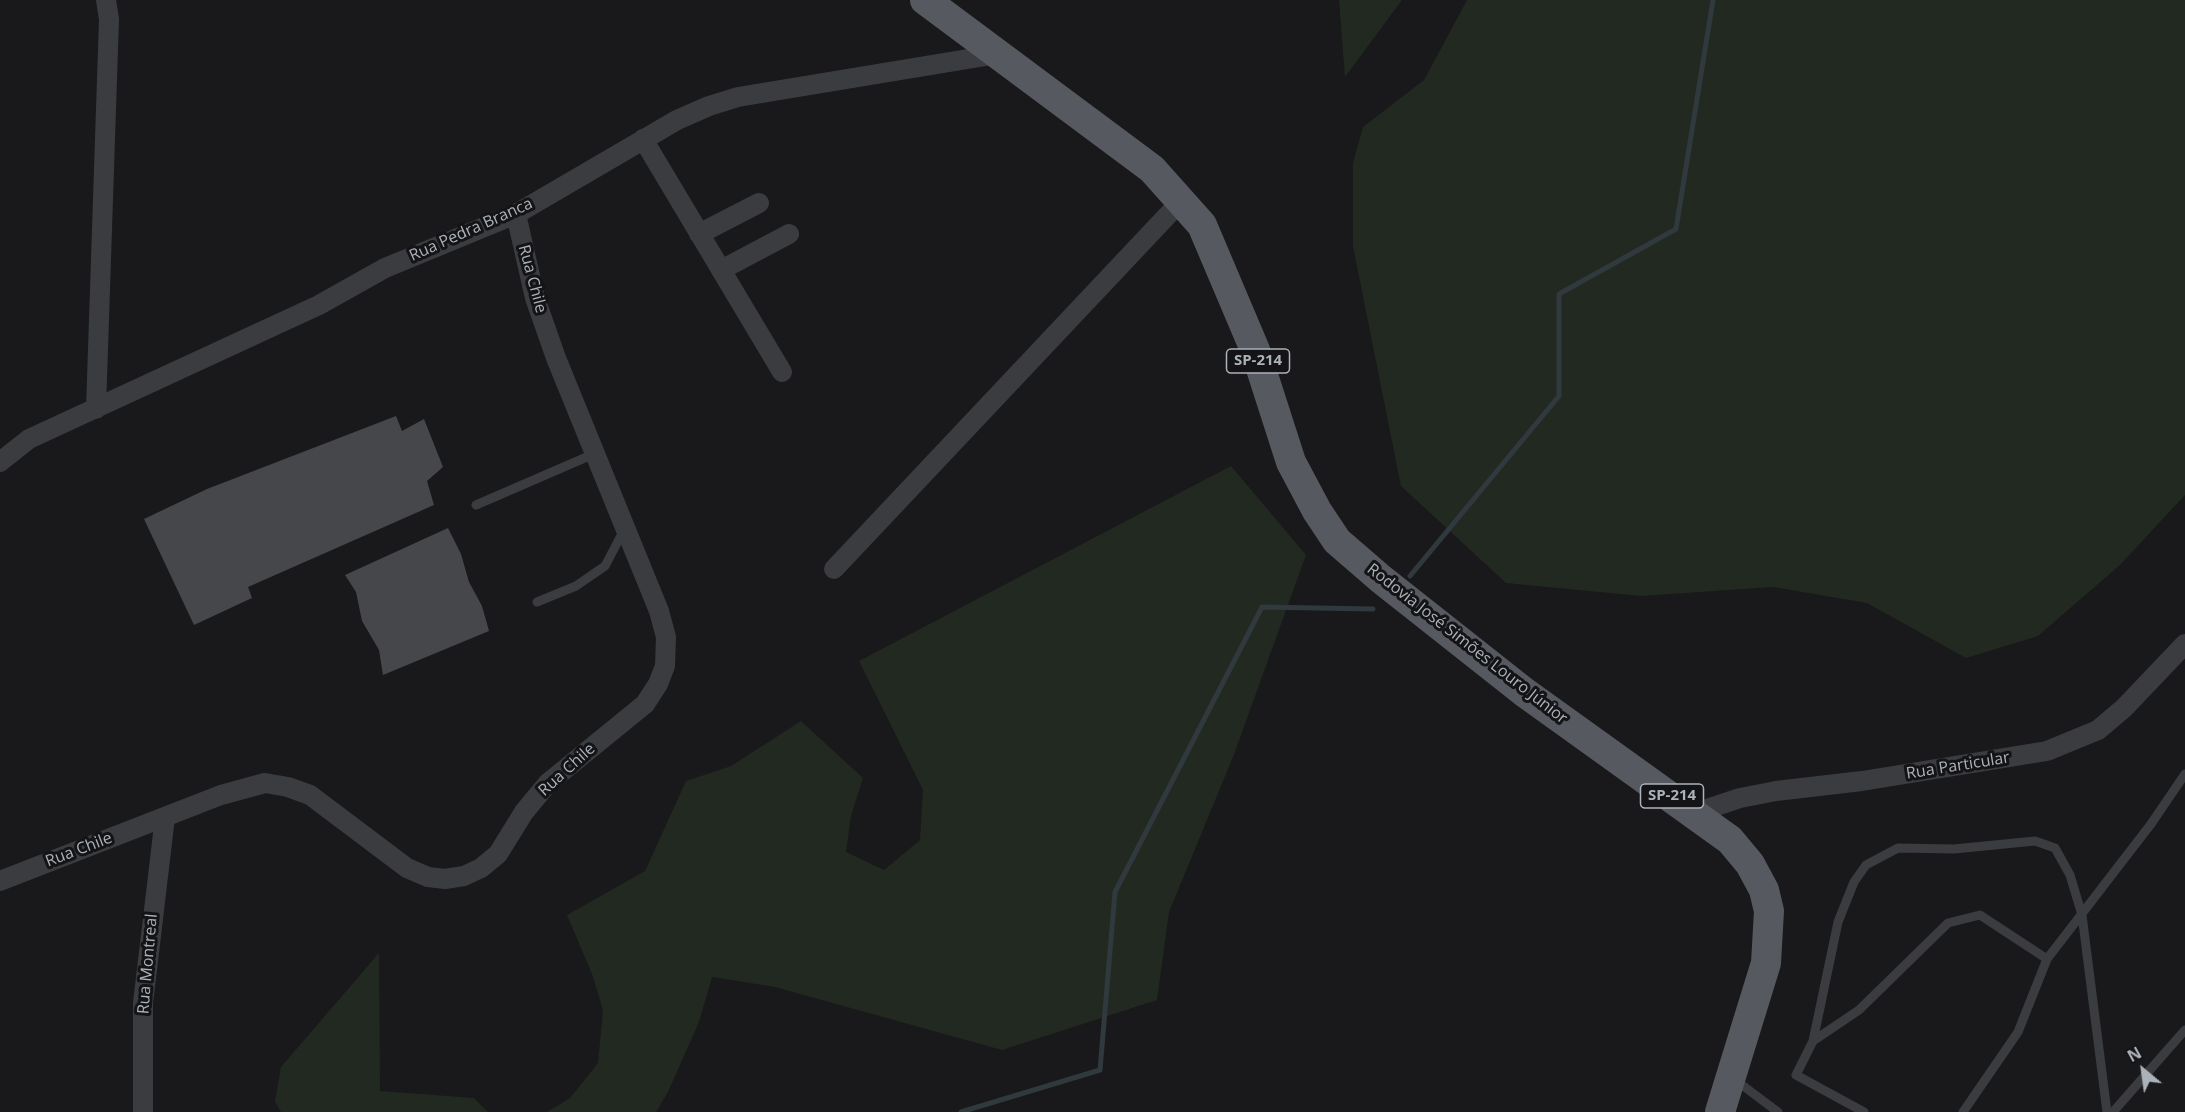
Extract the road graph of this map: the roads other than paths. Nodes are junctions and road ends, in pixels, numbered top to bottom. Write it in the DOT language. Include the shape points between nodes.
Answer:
graph roads {
  1 [pos="106,0"];
  2 [pos="925,0"];
  3 [pos="998,54"];
  4 [pos="643,140"];
  5 [pos="1182,200"];
  6 [pos="759,203"];
  7 [pos="516,214"];
  8 [pos="699,234"];
  9 [pos="789,234"];
  10 [pos="721,270"];
  11 [pos="782,372"];
  12 [pos="96,409"];
  13 [pos="596,453"];
  14 [pos="0,462"];
  15 [pos="476,505"];
  16 [pos="626,528"];
  17 [pos="834,569"];
  18 [pos="537,602"];
  19 [pos="2185,644"];
  20 [pos="2185,774"];
  21 [pos="1695,813"];
  22 [pos="165,817"];
  23 [pos="0,881"];
  24 [pos="2082,915"];
  25 [pos="2048,959"];
  26 [pos="2185,1030"];
  27 [pos="1814,1041"];
  28 [pos="1732,1078"];
  29 [pos="143,1112"];
  30 [pos="1720,1112"];
  31 [pos="1778,1112"];
  32 [pos="1864,1112"];
  33 [pos="1963,1112"];
  34 [pos="2107,1112"];
  35 [pos="2113,1112"];
  1 -- 12 [label="street" via="109,19"];
  2 -- 3 [label="main road, Rodovia José Simões Louro Júnior"];
  3 -- 4 [label="street, Rua Pedra Branca" via="738,97 677,120"];
  3 -- 5 [label="main road, Rodovia José Simões Louro Júnior / SP-214" via="1033,62 1057,73 1080,91 1125,149 1152,169"];
  4 -- 7 [label="street, Rua Pedra Branca"];
  4 -- 8 [label="street"];
  5 -- 17 [label="street"];
  5 -- 21 [label="main road, Rodovia José Simões Louro Júnior / SP-214" via="1202,225 1228,283 1255,350 1291,462 1337,541 1524,692"];
  6 -- 8 [label="street"];
  7 -- 12 [label="street, Rua Pedra Branca" via="385,268 319,305"];
  7 -- 13 [label="street, Rua Chile" via="535,298"];
  8 -- 10 [label="street"];
  9 -- 10 [label="street"];
  10 -- 11 [label="street"];
  12 -- 14 [label="street, Rua Pedra Branca" via="29,439"];
  13 -- 15 [label="lane"];
  13 -- 16 [label="street, Rua Chile"];
  16 -- 18 [label="lane" via="605,566 576,586"];
  16 -- 22 [label="street, Rua Chile" via="660,611 666,637 665,666 658,684 645,704 548,783 498,854 481,868 464,876 428,877 388,855 310,795 265,783"];
  19 -- 21 [label="street, Rua Particular" via="2098,730 2047,751 1776,791"];
  20 -- 24 [label="lane"];
  21 -- 28 [label="main road, Rodovia José Simões Louro Júnior / SP-214" via="1730,840 1750,864 1764,890 1769,910 1766,963"];
  22 -- 23 [label="street, Rua Chile"];
  22 -- 29 [label="street, Rua Montreal" via="143,1003"];
  24 -- 25 [label="lane"];
  24 -- 27 [label="lane" via="2070,875 2055,848 2035,841 1954,849 1898,848 1866,865 1854,882 1838,922"];
  24 -- 34 [label="lane"];
  25 -- 27 [label="lane" via="1980,915 1948,923 1859,1010"];
  25 -- 33 [label="lane" via="2018,1032"];
  26 -- 35 [label="lane"];
  27 -- 32 [label="lane" via="1796,1075"];
  28 -- 30 [label="main road, Rodovia José Simões Louro Júnior / SP-214"];
  28 -- 31 [label="lane"];
}
